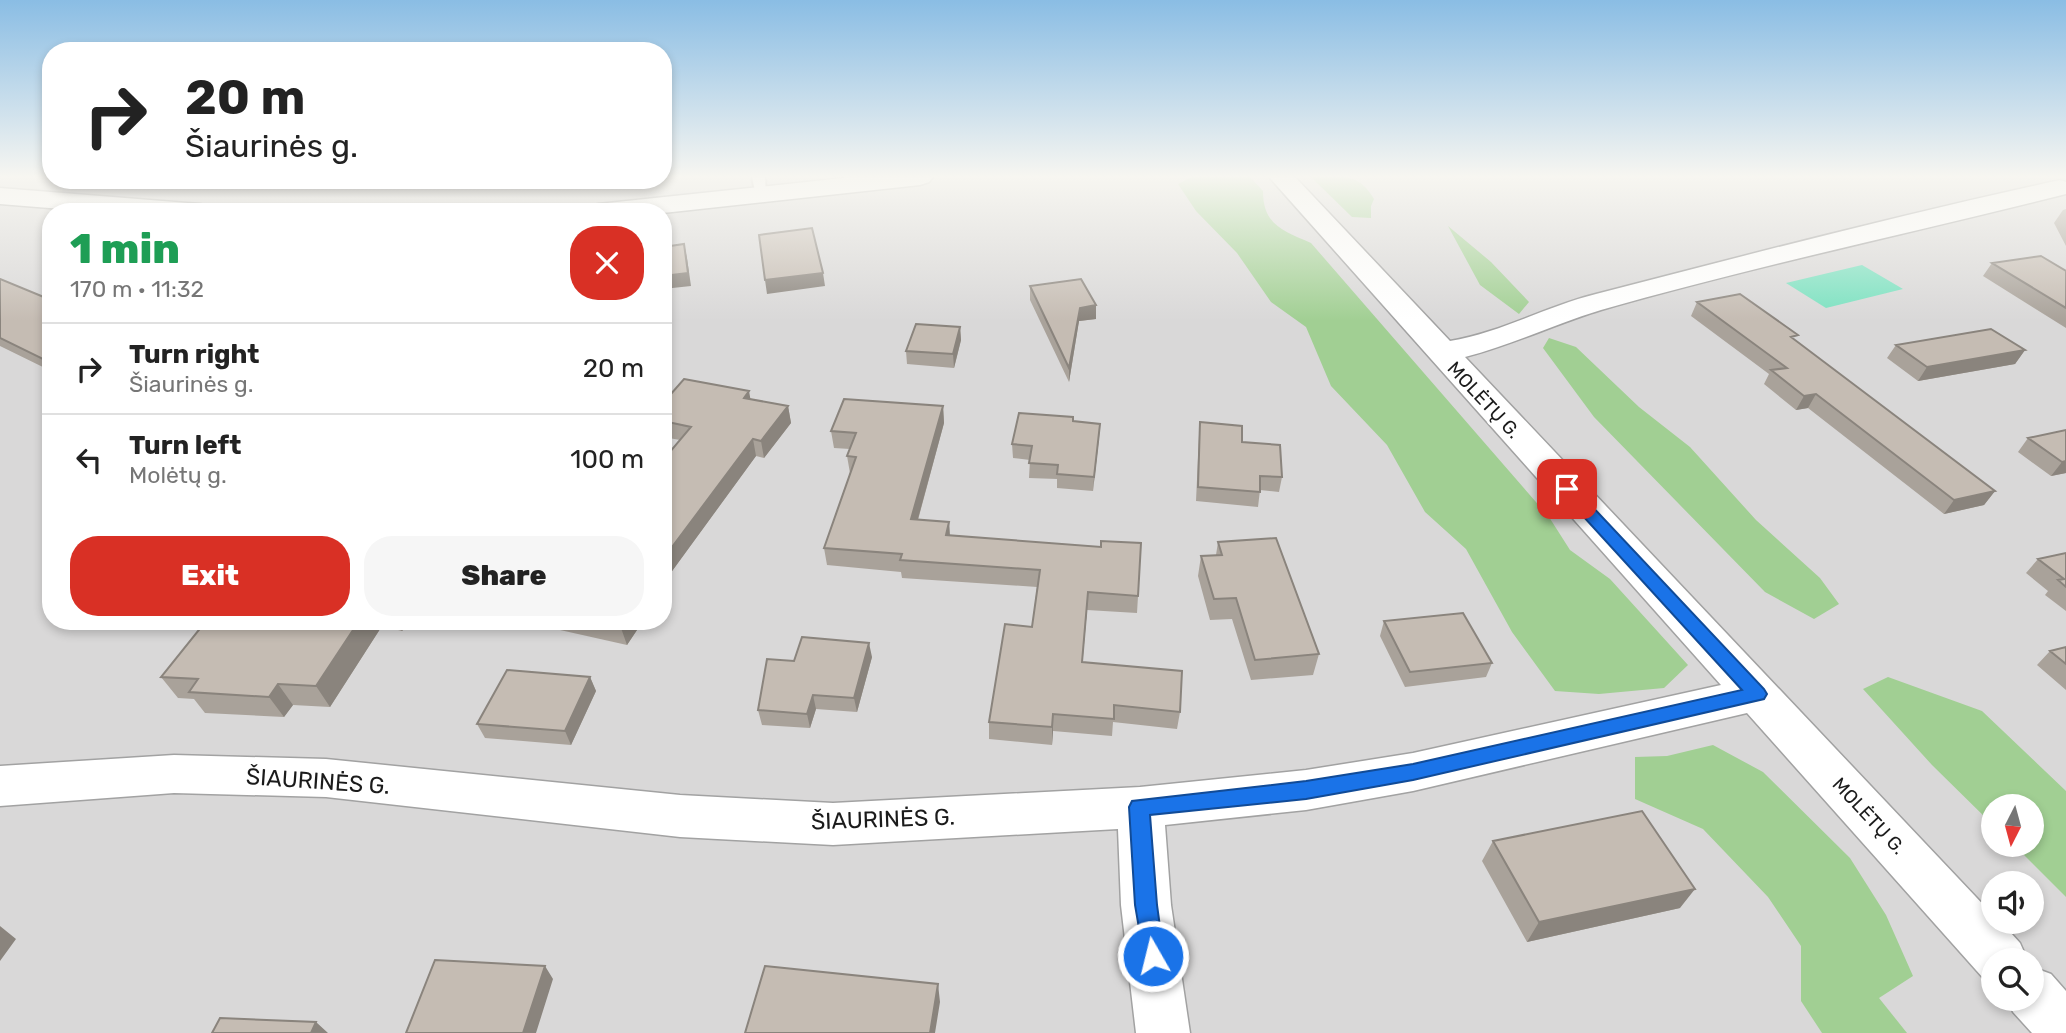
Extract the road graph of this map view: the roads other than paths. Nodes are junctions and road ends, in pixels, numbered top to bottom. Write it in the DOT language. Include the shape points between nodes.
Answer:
graph roads {
  1 [pos="1325,225"];
  2 [pos="1899,225"];
  3 [pos="1440,352"];
  4 [pos="1758,694"];
  5 [pos="0,786"];
  6 [pos="1140,807"];
  7 [pos="1990,948"];
  8 [pos="2044,1006"];
  9 [pos="2066,1031"];
  10 [pos="1163,1033"];
  1 -- 3 [label="street, MOLĖTŲ G."];
  2 -- 3 [label="street" via="1564,311 1492,341"];
  3 -- 4 [label="street, MOLĖTŲ G."];
  4 -- 6 [label="street, ŠIAURINĖS G." via="1413,772 1306,790"];
  4 -- 7 [label="street, MOLĖTŲ G."];
  5 -- 6 [label="street, ŠIAURINĖS G." via="174,774 326,778 680,816 833,824"];
  6 -- 10 [label="street" via="1146,905"];
  8 -- 9 [label="street"];
}
